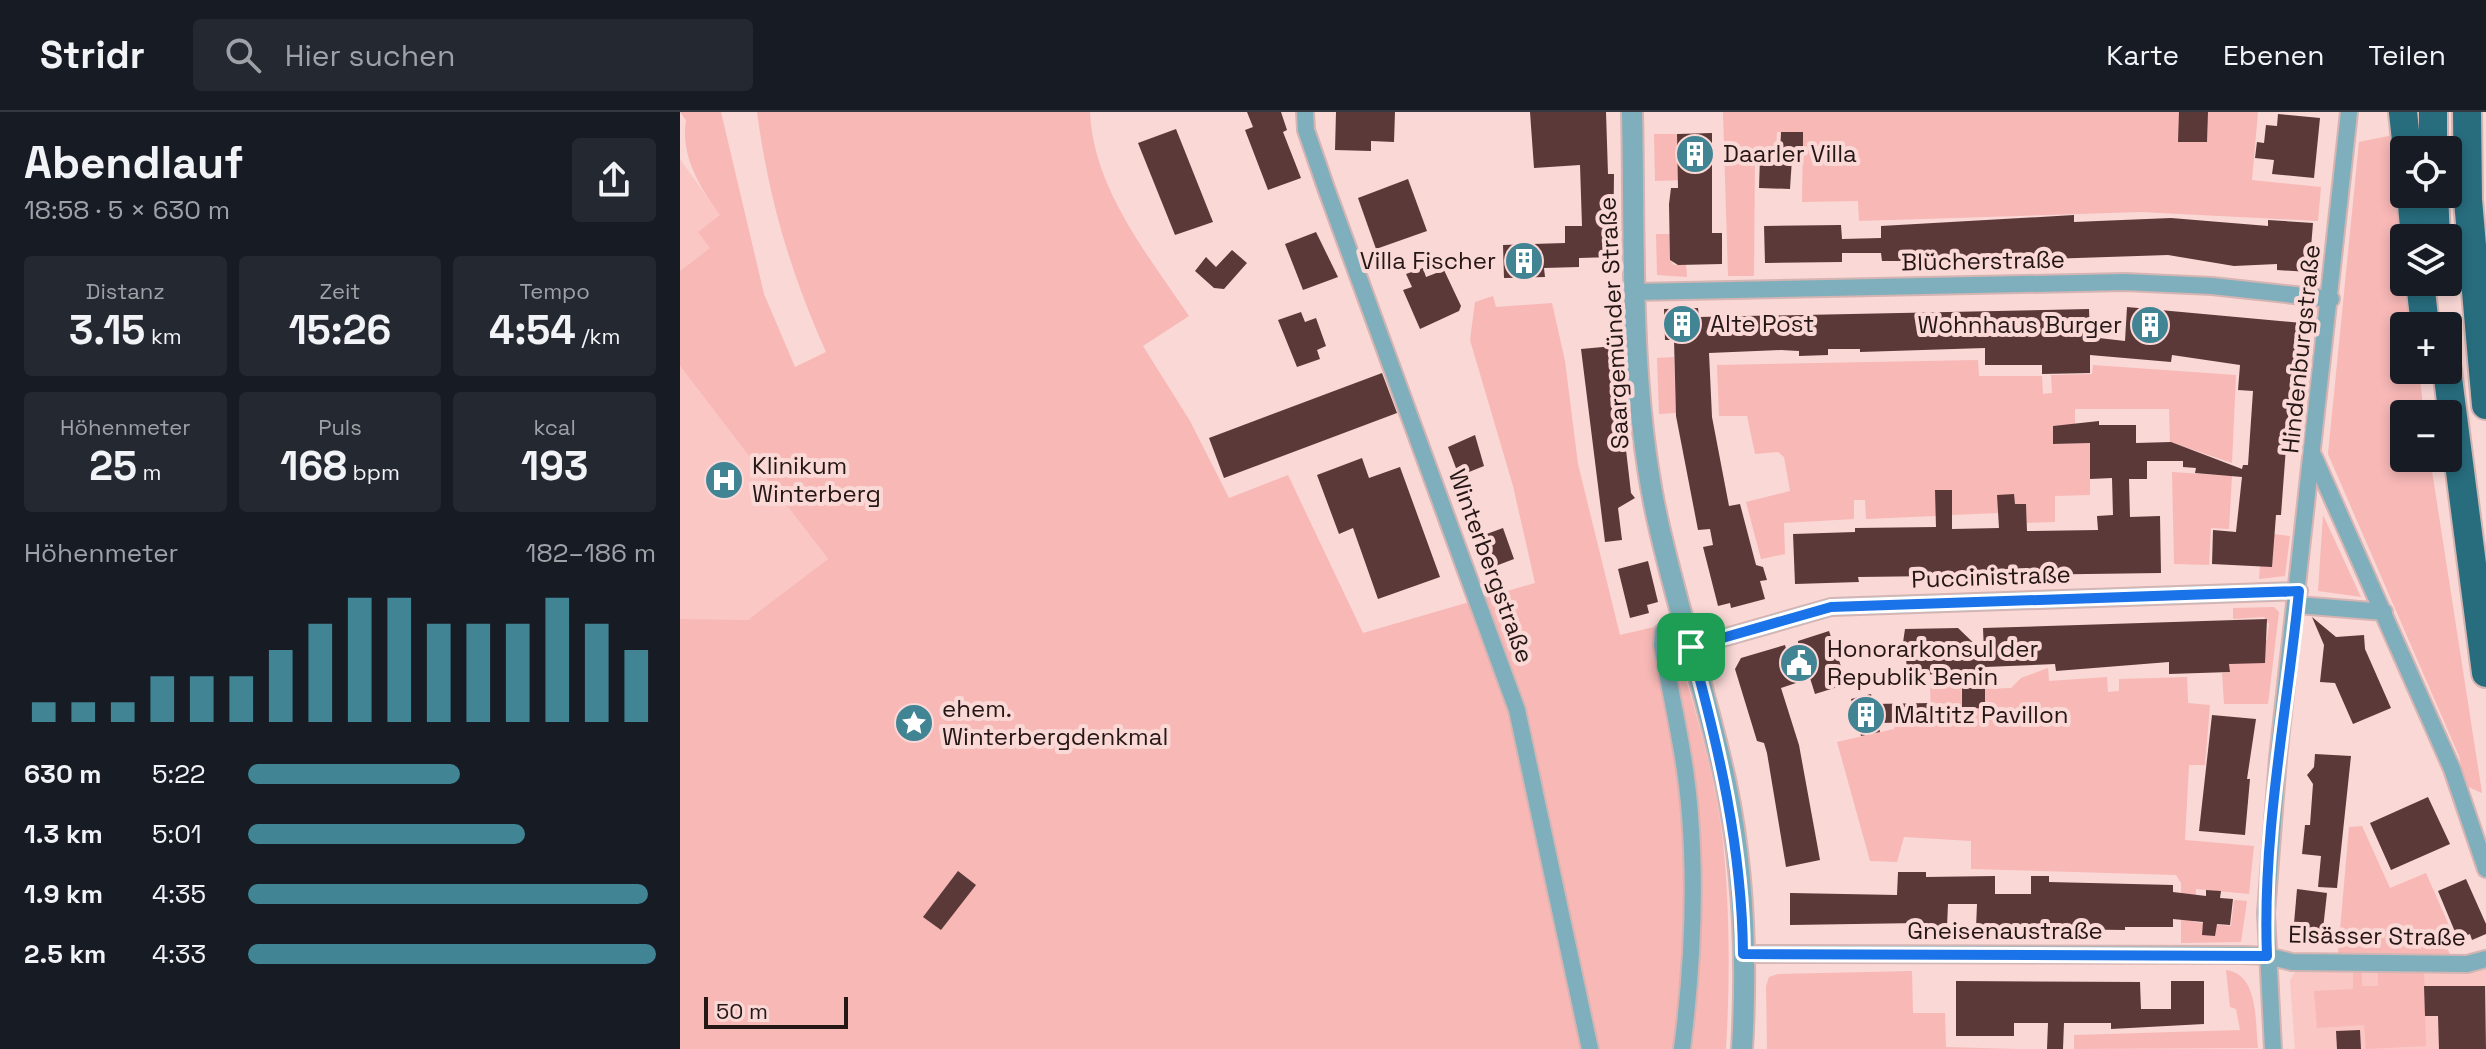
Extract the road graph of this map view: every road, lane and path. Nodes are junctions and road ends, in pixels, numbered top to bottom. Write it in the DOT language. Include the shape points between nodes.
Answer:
graph roads {
  1 [pos="1305,112"];
  2 [pos="1632,112"];
  3 [pos="2349,112"];
  4 [pos="2403,112"];
  5 [pos="2433,112"];
  6 [pos="2467,112"];
  7 [pos="2406,136"];
  8 [pos="2433,136"];
  9 [pos="1635,292"];
  10 [pos="2331,299"];
  11 [pos="2486,336"];
  12 [pos="2449,384"];
  13 [pos="2484,392"];
  14 [pos="2314,456"];
  15 [pos="2444,472"];
  16 [pos="2298,598"];
  17 [pos="2476,610"];
  18 [pos="2384,612"];
  19 [pos="1684,620"];
  20 [pos="1691,647"];
  21 [pos="2486,673"];
  22 [pos="2486,869"];
  23 [pos="1743,954"];
  24 [pos="2267,956"];
  25 [pos="2486,959"];
  26 [pos="1590,1049"];
  27 [pos="1682,1049"];
  28 [pos="1742,1049"];
  29 [pos="2273,1049"];
  1 -- 26 [label="street, Winterbergstraße" via="1326,188 1517,710"];
  2 -- 9 [label="street, Saargemünder Straße"];
  3 -- 10 [label="street, Hindenburgstraße"];
  4 -- 7 [label="highway"];
  5 -- 8 [label="highway"];
  6 -- 13 [label="highway" via="2468,200"];
  9 -- 10 [label="street, Blücherstraße" via="2125,282"];
  9 -- 19 [label="street, Saargemünder Straße" via="1649,476"];
  10 -- 14 [label="street, Hindenburgstraße"];
  11 -- 13 [label="highway"];
  12 -- 17 [label="highway"];
  14 -- 16 [label="street, Hindenburgstraße"];
  14 -- 18 [label="street"];
  15 -- 17 [label="highway" via="2454,533"];
  16 -- 18 [label="street"];
  16 -- 20 [label="street, Puccinistraße" via="1831,607"];
  16 -- 24 [label="street, Hindenburgstraße" via="2278,758"];
  17 -- 21 [label="highway"];
  18 -- 22 [label="street" via="2465,804"];
  19 -- 20 [label="street, Saargemünder Straße"];
  19 -- 27 [label="street" via="1663,632 1662,645 1690,817 1692,956"];
  20 -- 23 [label="street, Saargemünder Straße" via="1726,786"];
  23 -- 24 [label="street, Gneisenaustraße"];
  23 -- 28 [label="street, Saargemünder Straße"];
  24 -- 25 [label="street, Elsässer Straße" via="2292,962 2467,964"];
  24 -- 29 [label="street, Hindenburgstraße"];
}
